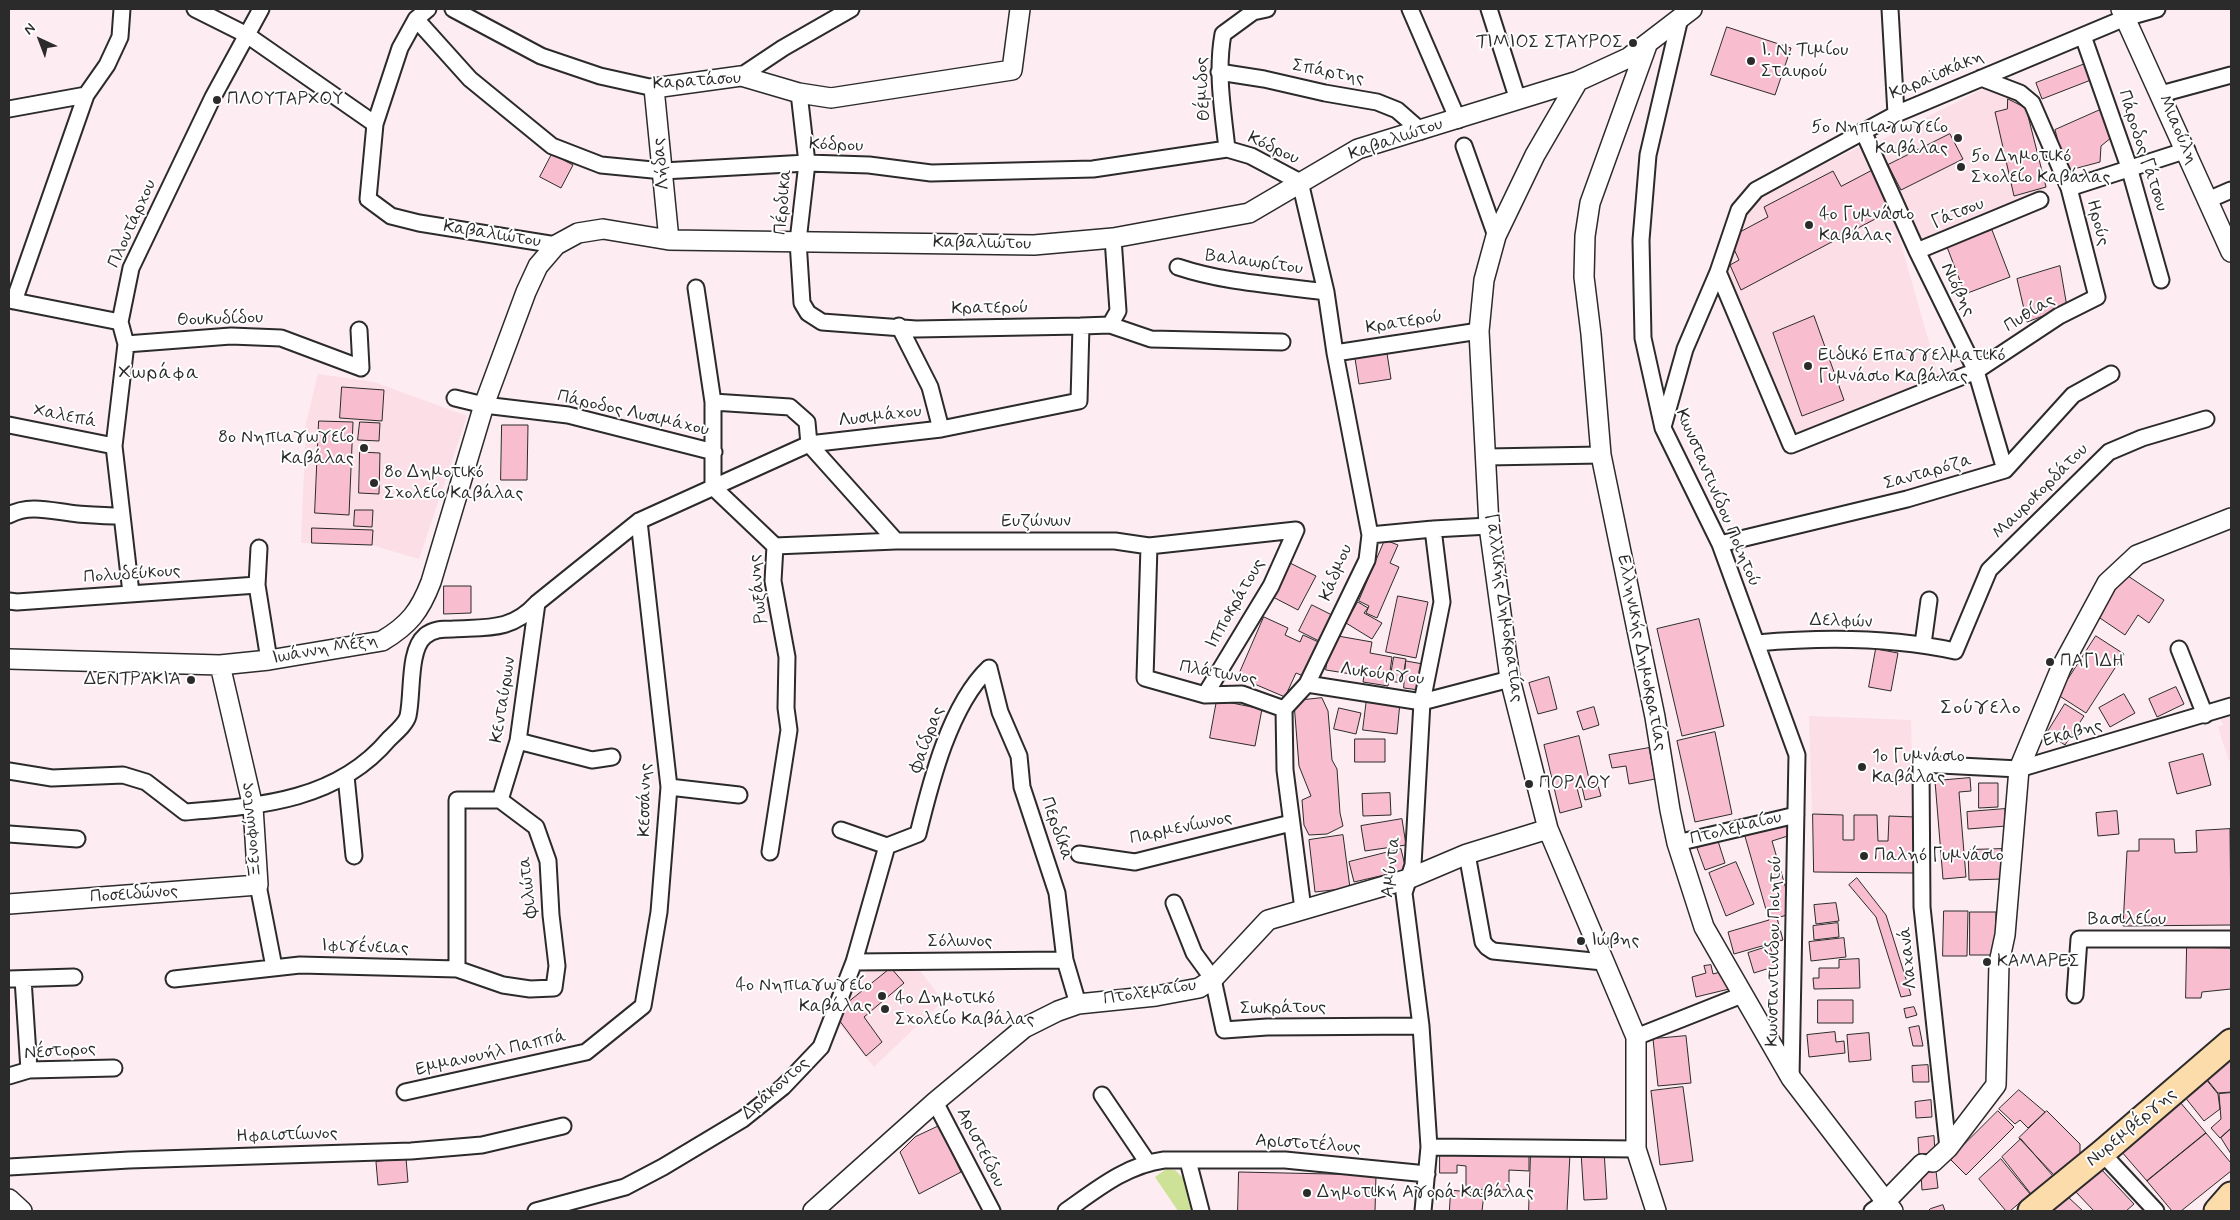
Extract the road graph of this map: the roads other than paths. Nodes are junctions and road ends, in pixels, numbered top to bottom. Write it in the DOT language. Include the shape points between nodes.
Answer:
graph roads {
  1 [pos="122,9"];
  2 [pos="195,9"];
  3 [pos="261,9"];
  4 [pos="428,9"];
  5 [pos="453,9"];
  6 [pos="851,9"];
  7 [pos="1020,9"];
  8 [pos="1410,9"];
  9 [pos="1489,9"];
  10 [pos="1890,9"];
  11 [pos="2157,9"];
  12 [pos="1260,11"];
  13 [pos="1686,13"];
  14 [pos="2123,13"];
  15 [pos="416,19"];
  16 [pos="247,35"];
  17 [pos="2083,36"];
  18 [pos="1647,45"];
  19 [pos="1219,72"];
  20 [pos="2231,75"];
  21 [pos="741,76"];
  22 [pos="1981,78"];
  23 [pos="1578,81"];
  24 [pos="654,88"];
  25 [pos="799,92"];
  26 [pos="2161,94"];
  27 [pos="86,95"];
  28 [pos="1518,100"];
  29 [pos="9,109"];
  30 [pos="1896,114"];
  31 [pos="1458,120"];
  32 [pos="375,124"];
  33 [pos="1421,131"];
  34 [pos="1862,131"];
  35 [pos="1464,146"];
  36 [pos="1227,150"];
  37 [pos="2187,150"];
  38 [pos="807,163"];
  39 [pos="2129,167"];
  40 [pos="662,171"];
  41 [pos="1300,182"];
  42 [pos="2069,188"];
  43 [pos="2231,190"];
  44 [pos="2040,200"];
  45 [pos="2208,200"];
  46 [pos="1496,236"];
  47 [pos="1113,238"];
  48 [pos="669,240"];
  49 [pos="798,241"];
  50 [pos="556,245"];
  51 [pos="1917,251"];
  52 [pos="2231,252"];
  53 [pos="1178,267"];
  54 [pos="1718,272"];
  55 [pos="2161,280"];
  56 [pos="696,288"];
  57 [pos="1326,292"];
  58 [pos="2097,297"];
  59 [pos="11,301"];
  60 [pos="808,314"];
  61 [pos="120,322"];
  62 [pos="1110,325"];
  63 [pos="900,326"];
  64 [pos="1082,326"];
  65 [pos="359,330"];
  66 [pos="1479,331"];
  67 [pos="1282,342"];
  68 [pos="126,344"];
  69 [pos="1335,353"];
  70 [pos="1976,371"];
  71 [pos="2111,374"];
  72 [pos="455,398"];
  73 [pos="714,402"];
  74 [pos="484,405"];
  75 [pos="2206,419"];
  76 [pos="9,425"];
  77 [pos="1663,428"];
  78 [pos="941,429"];
  79 [pos="809,444"];
  80 [pos="114,446"];
  81 [pos="714,452"];
  82 [pos="1601,455"];
  83 [pos="1486,457"];
  84 [pos="2005,470"];
  85 [pos="714,487"];
  86 [pos="9,515"];
  87 [pos="122,516"];
  88 [pos="2231,518"];
  89 [pos="639,521"];
  90 [pos="1489,526"];
  91 [pos="1433,529"];
  92 [pos="1296,530"];
  93 [pos="1370,535"];
  94 [pos="896,540"];
  95 [pos="1720,544"];
  96 [pos="775,546"];
  97 [pos="1149,546"];
  98 [pos="259,548"];
  99 [pos="257,585"];
  100 [pos="131,593"];
  101 [pos="1929,600"];
  102 [pos="9,601"];
  103 [pos="536,603"];
  104 [pos="1757,644"];
  105 [pos="1923,644"];
  106 [pos="2179,649"];
  107 [pos="1955,651"];
  108 [pos="9,659"];
  109 [pos="269,660"];
  110 [pos="220,664"];
  111 [pos="989,668"];
  112 [pos="1510,679"];
  113 [pos="1307,684"];
  114 [pos="1205,695"];
  115 [pos="1422,702"];
  116 [pos="2231,706"];
  117 [pos="1284,709"];
  118 [pos="2205,715"];
  119 [pos="518,741"];
  120 [pos="612,757"];
  121 [pos="1921,764"];
  122 [pos="2019,769"];
  123 [pos="9,771"];
  124 [pos="346,776"];
  125 [pos="669,787"];
  126 [pos="739,795"];
  127 [pos="500,800"];
  128 [pos="254,807"];
  129 [pos="1796,815"];
  130 [pos="1291,823"];
  131 [pos="1548,829"];
  132 [pos="840,830"];
  133 [pos="9,834"];
  134 [pos="77,839"];
  135 [pos="1677,843"];
  136 [pos="886,846"];
  137 [pos="770,852"];
  138 [pos="1079,854"];
  139 [pos="1467,854"];
  140 [pos="354,856"];
  141 [pos="1408,879"];
  142 [pos="258,885"];
  143 [pos="1174,903"];
  144 [pos="9,904"];
  145 [pos="1303,909"];
  146 [pos="2231,939"];
  147 [pos="1065,960"];
  148 [pos="854,962"];
  149 [pos="1603,962"];
  150 [pos="274,967"];
  151 [pos="457,969"];
  152 [pos="74,977"];
  153 [pos="16,979"];
  154 [pos="174,979"];
  155 [pos="1213,979"];
  156 [pos="554,988"];
  157 [pos="2075,994"];
  158 [pos="1742,995"];
  159 [pos="1078,1004"];
  160 [pos="1421,1026"];
  161 [pos="1636,1038"];
  162 [pos="2231,1042"];
  163 [pos="586,1052"];
  164 [pos="114,1068"];
  165 [pos="29,1070"];
  166 [pos="9,1076"];
  167 [pos="1791,1078"];
  168 [pos="405,1092"];
  169 [pos="1102,1095"];
  170 [pos="936,1102"];
  171 [pos="563,1126"];
  172 [pos="1429,1147"];
  173 [pos="1948,1148"];
  174 [pos="1636,1149"];
  175 [pos="2102,1153"];
  176 [pos="1188,1161"];
  177 [pos="1148,1163"];
  178 [pos="9,1167"];
  179 [pos="1427,1174"];
  180 [pos="2231,1195"];
  181 [pos="9,1199"];
  182 [pos="1884,1208"];
  183 [pos="22,1211"];
  184 [pos="536,1211"];
  185 [pos="813,1211"];
  186 [pos="992,1211"];
  187 [pos="1066,1211"];
  188 [pos="1201,1211"];
  189 [pos="1423,1211"];
  190 [pos="1656,1211"];
  191 [pos="2031,1211"];
  192 [pos="2156,1211"];
  193 [pos="2217,1211"];
  1 -- 27 [label="street" via="120,37 107,65"];
  2 -- 16 [label="street"];
  3 -- 16 [label="street, Πλουτάρχου"];
  4 -- 15 [label="street"];
  5 -- 24 [label="street, Καρατάσου" via="541,56 600,76"];
  6 -- 21 [label="street"];
  7 -- 25 [label="street, Καρατάσου" via="1012,70 831,98"];
  8 -- 31 [label="street"];
  9 -- 28 [label="street"];
  10 -- 30 [label="street"];
  11 -- 14 [label="street, Καραϊσκάκη"];
  12 -- 19 [label="street, Θέμιδος" via="1224,34"];
  13 -- 18 [label="street"];
  13 -- 77 [label="street, Κωνσταντινίδου Ποιητού" via="1648,155 1641,240 1643,338"];
  14 -- 17 [label="street, Καραϊσκάκη"];
  14 -- 26 [label="street, Μιαούλη"];
  15 -- 32 [label="street" via="400,48"];
  15 -- 40 [label="street, Κόδρου" via="470,80 552,146 601,165"];
  16 -- 32 [label="street"];
  16 -- 61 [label="street, Πλουτάρχου" via="131,268"];
  17 -- 22 [label="street, Καραϊσκάκη"];
  17 -- 39 [label="street, Πάροδος Γάτσου"];
  18 -- 23 [label="street" via="1604,71"];
  18 -- 82 [label="street, Ελληνικής Δημοκρατίας" via="1599,173 1585,236 1584,277"];
  19 -- 33 [label="street, Σπάρτης" via="1376,102 1397,110"];
  19 -- 36 [label="street, Θέμιδος"];
  20 -- 26 [label="street"];
  21 -- 24 [label="street, Καρατάσου"];
  21 -- 25 [label="street, Καρατάσου"];
  22 -- 30 [label="street, Καραϊσκάκη"];
  22 -- 42 [label="street, Ηρούς" via="2020,93 2032,103"];
  23 -- 28 [label="street, Καβαλιώτου"];
  23 -- 46 [label="street, Γαλλικής Δημοκρατίας" via="1535,155"];
  24 -- 40 [label="street, Λήδας"];
  25 -- 38 [label="street, Πέρδικα"];
  26 -- 37 [label="street, Μιαούλη"];
  27 -- 29 [label="street"];
  27 -- 59 [label="street"];
  28 -- 31 [label="street, Καβαλιώτου"];
  30 -- 34 [label="street, Καραϊσκάκη"];
  31 -- 33 [label="street, Καβαλιώτου"];
  32 -- 50 [label="street, Καβαλιώτου" via="368,198 391,216"];
  33 -- 41 [label="street, Καβαλιώτου" via="1358,150"];
  34 -- 51 [label="street, Νιόβης"];
  34 -- 54 [label="street, Καραϊσκάκη" via="1756,190 1739,210"];
  35 -- 46 [label="street"];
  36 -- 38 [label="street, Κόδρου" via="1093,169 931,173 869,165"];
  36 -- 41 [label="street, Κόδρου" via="1251,156"];
  37 -- 39 [label="street"];
  37 -- 45 [label="street, Μιαούλη"];
  38 -- 40 [label="street, Κόδρου"];
  38 -- 49 [label="street, Πέρδικα"];
  39 -- 42 [label="street"];
  39 -- 55 [label="street, Πάροδος Γάτσου"];
  40 -- 48 [label="street, Λήδας"];
  41 -- 47 [label="street, Καβαλιώτου" via="1249,213"];
  41 -- 57 [label="street, Κάδμου"];
  42 -- 58 [label="street, Ηρούς"];
  43 -- 45 [label="street"];
  44 -- 51 [label="street, Γάτσου"];
  45 -- 52 [label="street, Μιαούλη"];
  46 -- 66 [label="street, Γαλλικής Δημοκρατίας" via="1484,280"];
  47 -- 49 [label="street, Καβαλιώτου" via="1034,245"];
  47 -- 62 [label="street" via="1118,311"];
  48 -- 49 [label="street, Καβαλιώτου"];
  48 -- 50 [label="street, Καβαλιώτου" via="603,229 578,233"];
  49 -- 60 [label="street, Πέρδικα" via="802,303"];
  50 -- 74 [label="street, Ιωάννη Μέξη" via="538,266 526,292"];
  51 -- 70 [label="street, Νιόβης"];
  53 -- 57 [label="street, Βαλαωρίτου" via="1203,276"];
  54 -- 70 [label="street, Πυθίας" via="1790,445"];
  54 -- 77 [label="street, Καραϊσκάκη" via="1685,349"];
  56 -- 73 [label="street"];
  57 -- 69 [label="street, Κάδμου"];
  58 -- 70 [label="street, Πυθίας" via="2059,316"];
  59 -- 61 [label="street"];
  60 -- 63 [label="street, Κρατερού" via="822,322"];
  61 -- 68 [label="street, Πλουτάρχου"];
  62 -- 64 [label="street"];
  62 -- 67 [label="street" via="1151,339"];
  63 -- 64 [label="street, Κρατερού" via="916,329"];
  63 -- 78 [label="street" via="930,387"];
  64 -- 78 [label="street, Λυσιμάχου" via="1079,401"];
  65 -- 68 [label="street, Θουκυδίδου" via="361,368 281,338 231,336"];
  66 -- 69 [label="street, Κρατερού"];
  66 -- 83 [label="street, Γαλλικής Δημοκρατίας"];
  68 -- 80 [label="street, Πλουτάρχου"];
  69 -- 93 [label="street, Κάδμου"];
  70 -- 84 [label="street, Νιόβης"];
  71 -- 84 [label="street" via="2073,395"];
  72 -- 74 [label="street"];
  73 -- 79 [label="street" via="790,408 807,422"];
  73 -- 81 [label="street"];
  74 -- 81 [label="street, Πάροδος Λυσιμάχου" via="568,415"];
  74 -- 109 [label="street, Ιωάννη Μέξη" via="431,582 423,604 411,620 382,641"];
  75 -- 107 [label="street, Μαυροκορδάτου" via="2142,438 2109,452 1989,570"];
  76 -- 80 [label="street, Χαλεπά"];
  77 -- 95 [label="street, Κωνσταντινίδου Ποιητού"];
  78 -- 79 [label="street, Λυσιμάχου"];
  79 -- 85 [label="street, Λυσιμάχου"];
  79 -- 94 [label="street"];
  80 -- 87 [label="street, Πλουτάρχου"];
  81 -- 85 [label="street"];
  82 -- 83 [label="street"];
  82 -- 135 [label="street, Ελληνικής Δημοκρατίας" via="1655,717"];
  83 -- 90 [label="street, Γαλλικής Δημοκρατίας"];
  84 -- 95 [label="street, Σανταρόζα" via="1907,499"];
  85 -- 89 [label="street, Λυσιμάχου"];
  85 -- 96 [label="street, Ρωξάνης"];
  86 -- 87 [label="street" via="31,508"];
  87 -- 100 [label="street, Πλουτάρχου"];
  88 -- 122 [label="street" via="2137,555 2106,583 2061,668"];
  89 -- 103 [label="street, Λυσιμάχου"];
  89 -- 125 [label="street, Κεσσάνης"];
  90 -- 91 [label="street"];
  90 -- 112 [label="street, Γαλλικής Δημοκρατίας"];
  91 -- 93 [label="street"];
  91 -- 115 [label="street, Αμύντα" via="1442,602"];
  92 -- 97 [label="street, Ευζώνων"];
  92 -- 114 [label="street, Ιπποκράτους" via="1271,586"];
  93 -- 113 [label="street, Κάδμου" via="1367,560"];
  94 -- 96 [label="street, Ευζώνων"];
  94 -- 97 [label="street, Ευζώνων" via="1115,541"];
  95 -- 104 [label="street, Κωνσταντινίδου Ποιητού"];
  96 -- 137 [label="street, Ρωξάνης" via="773,581 787,657 789,730"];
  97 -- 114 [label="street, Πλάτωνος" via="1145,678"];
  98 -- 99 [label="street"];
  99 -- 100 [label="street, Πολυδεύκους"];
  99 -- 109 [label="street"];
  100 -- 102 [label="street, Πολυδεύκους"];
  101 -- 105 [label="street"];
  103 -- 119 [label="street, Κενταύρων"];
  103 -- 124 [label="street, Λυσιμάχου" via="525,616 497,627 436,630 426,635 416,645 408,718 382,748"];
  104 -- 105 [label="street, Δελφών" via="1808,638"];
  104 -- 129 [label="street, Κωνσταντινίδου Ποιητού" via="1797,755"];
  105 -- 107 [label="street, Δελφών"];
  106 -- 118 [label="street"];
  108 -- 110 [label="street, Ιωάννη Μέξη"];
  109 -- 110 [label="street, Ιωάννη Μέξη"];
  110 -- 128 [label="street, Ξενοφώντος"];
  111 -- 136 [label="street, Φαίδρας" via="959,707 927,796 918,834"];
  111 -- 147 [label="street, Περδίκα" via="1000,712 1019,756 1022,786 1057,893"];
  112 -- 115 [label="street, Λυκούργου"];
  112 -- 131 [label="street, Γαλλικής Δημοκρατίας"];
  113 -- 115 [label="street, Λυκούργου"];
  113 -- 117 [label="street, Κάδμου"];
  114 -- 117 [label="street, Πλάτωνος" via="1242,694"];
  115 -- 141 [label="street, Αμύντα" via="1413,865"];
  116 -- 118 [label="street, Εκάβης"];
  117 -- 130 [label="street"];
  118 -- 122 [label="street, Εκάβης"];
  119 -- 120 [label="street" via="592,760"];
  119 -- 127 [label="street, Κενταύρων"];
  121 -- 122 [label="street, Εκάβης"];
  121 -- 173 [label="street, Λαχανά" via="1922,907"];
  122 -- 173 [label="street" via="2005,935 1999,964 1996,1085"];
  123 -- 128 [label="street, Λυσιμάχου" via="52,778 123,775 146,782 185,812"];
  124 -- 128 [label="street, Λυσιμάχου" via="311,794"];
  124 -- 140 [label="street"];
  125 -- 126 [label="street"];
  125 -- 163 [label="street, Κεσσάνης" via="659,912 643,1006"];
  127 -- 151 [label="street" via="458,800"];
  127 -- 156 [label="street, Φιλώτα" via="536,827 548,862 557,966"];
  128 -- 142 [label="street, Ξενοφώντος"];
  129 -- 135 [label="street, Πτολεμαίου"];
  129 -- 167 [label="street, Κωνσταντινίδου Ποιητού"];
  130 -- 138 [label="street, Παρμενίωνος" via="1135,862"];
  130 -- 145 [label="street"];
  131 -- 139 [label="street, Πτολεμαίου"];
  131 -- 149 [label="street, Γαλλικής Δημοκρατίας"];
  132 -- 136 [label="street"];
  133 -- 134 [label="street"];
  135 -- 158 [label="street, Ελληνικής Δημοκρατίας" via="1704,927"];
  136 -- 148 [label="street, Δράκοντος"];
  139 -- 141 [label="street, Πτολεμαίου"];
  139 -- 149 [label="street" via="1483,942 1487,947 1493,951"];
  141 -- 145 [label="street, Πτολεμαίου"];
  141 -- 160 [label="street, Αμύντα" via="1404,893"];
  142 -- 144 [label="street, Ποσειδώνος"];
  142 -- 150 [label="street, Ξενοφώντος"];
  143 -- 155 [label="street, Σωκράτους" via="1194,953"];
  145 -- 155 [label="street, Πτολεμαίου" via="1268,920"];
  146 -- 157 [label="street, Βασιλείου" via="2079,939"];
  147 -- 148 [label="street, Σόλωνος"];
  147 -- 159 [label="street, Περδίκα"];
  148 -- 184 [label="street, Δράκοντος" via="821,1047 783,1087 743,1119 624,1187"];
  149 -- 161 [label="street, Γαλλικής Δημοκρατίας"];
  150 -- 151 [label="street, Ιφιγένειας"];
  150 -- 154 [label="street, Ιφιγένειας"];
  151 -- 156 [label="street, Ιφιγένειας" via="503,985"];
  152 -- 153 [label="street"];
  153 -- 165 [label="street"];
  155 -- 159 [label="street, Πτολεμαίου" via="1190,990"];
  155 -- 160 [label="street, Σωκράτους" via="1224,1030"];
  158 -- 161 [label="street"];
  158 -- 167 [label="street, Ελληνικής Δημοκρατίας"];
  159 -- 170 [label="street, Πτολεμαίου" via="1024,1028"];
  160 -- 172 [label="street, Αμύντα"];
  161 -- 174 [label="street, Γαλλικής Δημοκρατίας"];
  162 -- 175 [label="main road, Νυρεμβέργης"];
  163 -- 168 [label="street, Εμμανουήλ Παππά"];
  164 -- 165 [label="street, Νέστορος"];
  165 -- 166 [label="street, Νέστορος"];
  167 -- 182 [label="street, Ελληνικής Δημοκρατίας"];
  169 -- 177 [label="street"];
  170 -- 185 [label="street, Πτολεμαίου"];
  170 -- 186 [label="street, Αριστείδου"];
  171 -- 178 [label="street, Ηφαιστίωνος" via="482,1145 411,1152 129,1160"];
  172 -- 174 [label="street"];
  172 -- 179 [label="street, Αμύντα"];
  173 -- 182 [label="street" via="1928,1163"];
  174 -- 190 [label="street, Γαλλικής Δημοκρατίας"];
  175 -- 191 [label="main road, Νυρεμβέργης"];
  175 -- 192 [label="street"];
  176 -- 177 [label="street, Αριστοτέλους"];
  176 -- 179 [label="street, Αριστοτέλους" via="1285,1160"];
  176 -- 188 [label="street"];
  177 -- 187 [label="street, Αριστοτέλους" via="1114,1178"];
  179 -- 189 [label="street, Αμύντα"];
  180 -- 193 [label="main road"];
  181 -- 183 [label="street"];
}
